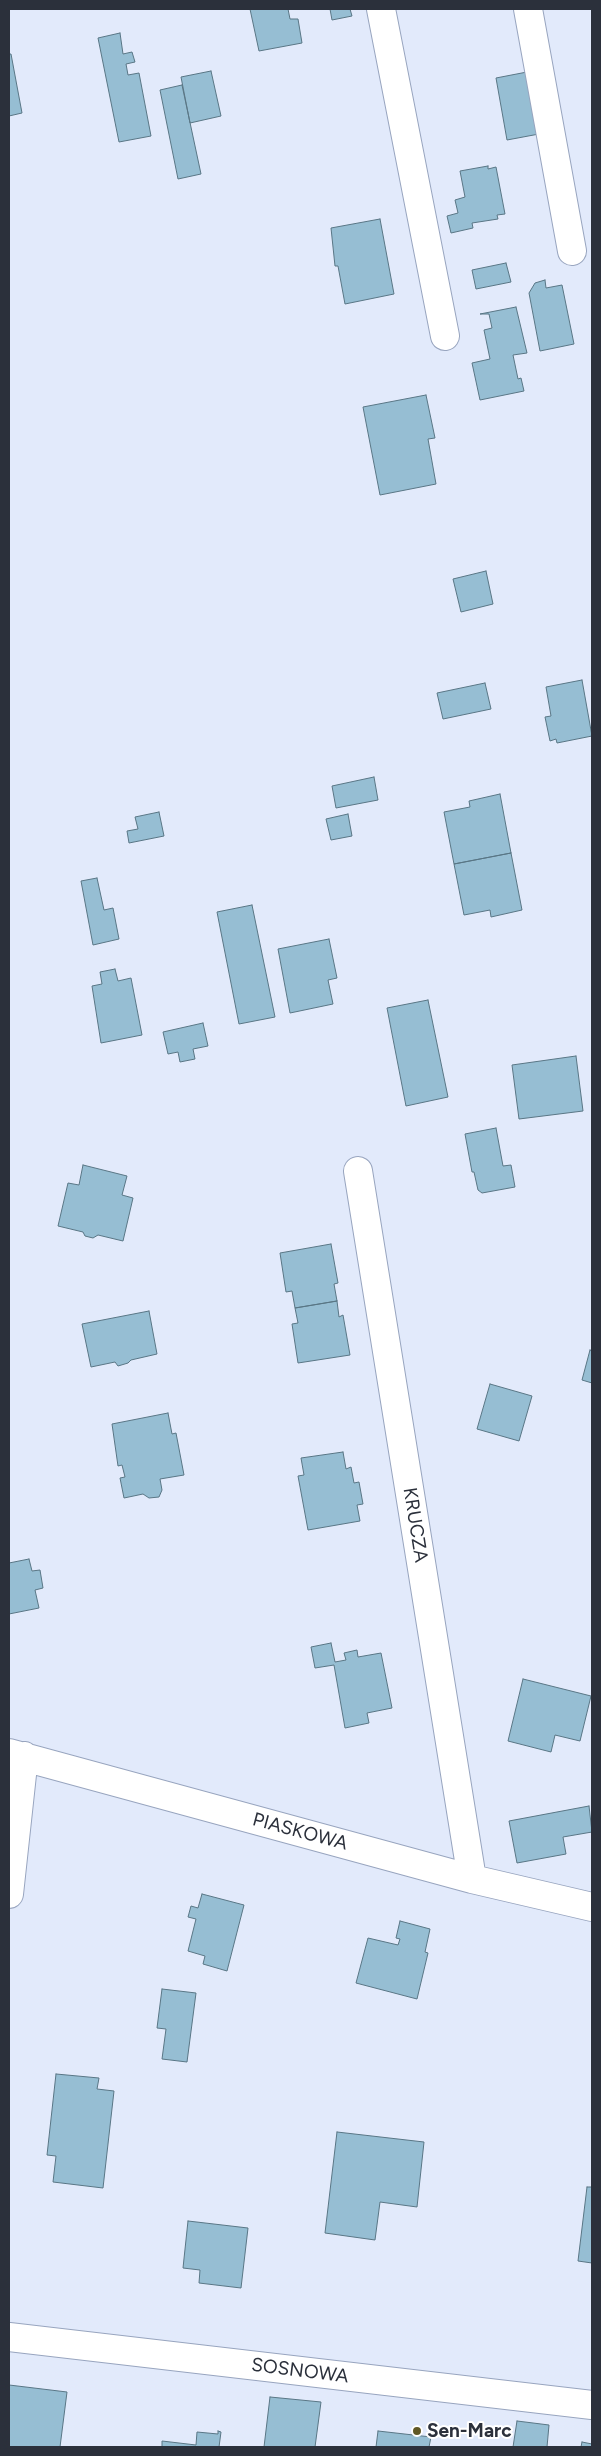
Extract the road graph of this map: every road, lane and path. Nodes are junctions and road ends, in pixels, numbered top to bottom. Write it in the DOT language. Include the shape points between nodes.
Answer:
graph roads {
  1 [pos="381,9"];
  2 [pos="528,9"];
  3 [pos="572,251"];
  4 [pos="445,336"];
  5 [pos="358,1171"];
  6 [pos="17,1754"];
  7 [pos="472,1879"];
  8 [pos="9,1894"];
  9 [pos="592,1907"];
  10 [pos="9,2337"];
  11 [pos="592,2405"];
  1 -- 4 [label="street"];
  2 -- 3 [label="street"];
  5 -- 7 [label="street, KRUCZA"];
  6 -- 7 [label="street, PIASKOWA"];
  6 -- 8 [label="street"];
  7 -- 9 [label="street, PIASKOWA"];
  10 -- 11 [label="street, SOSNOWA"];
}
